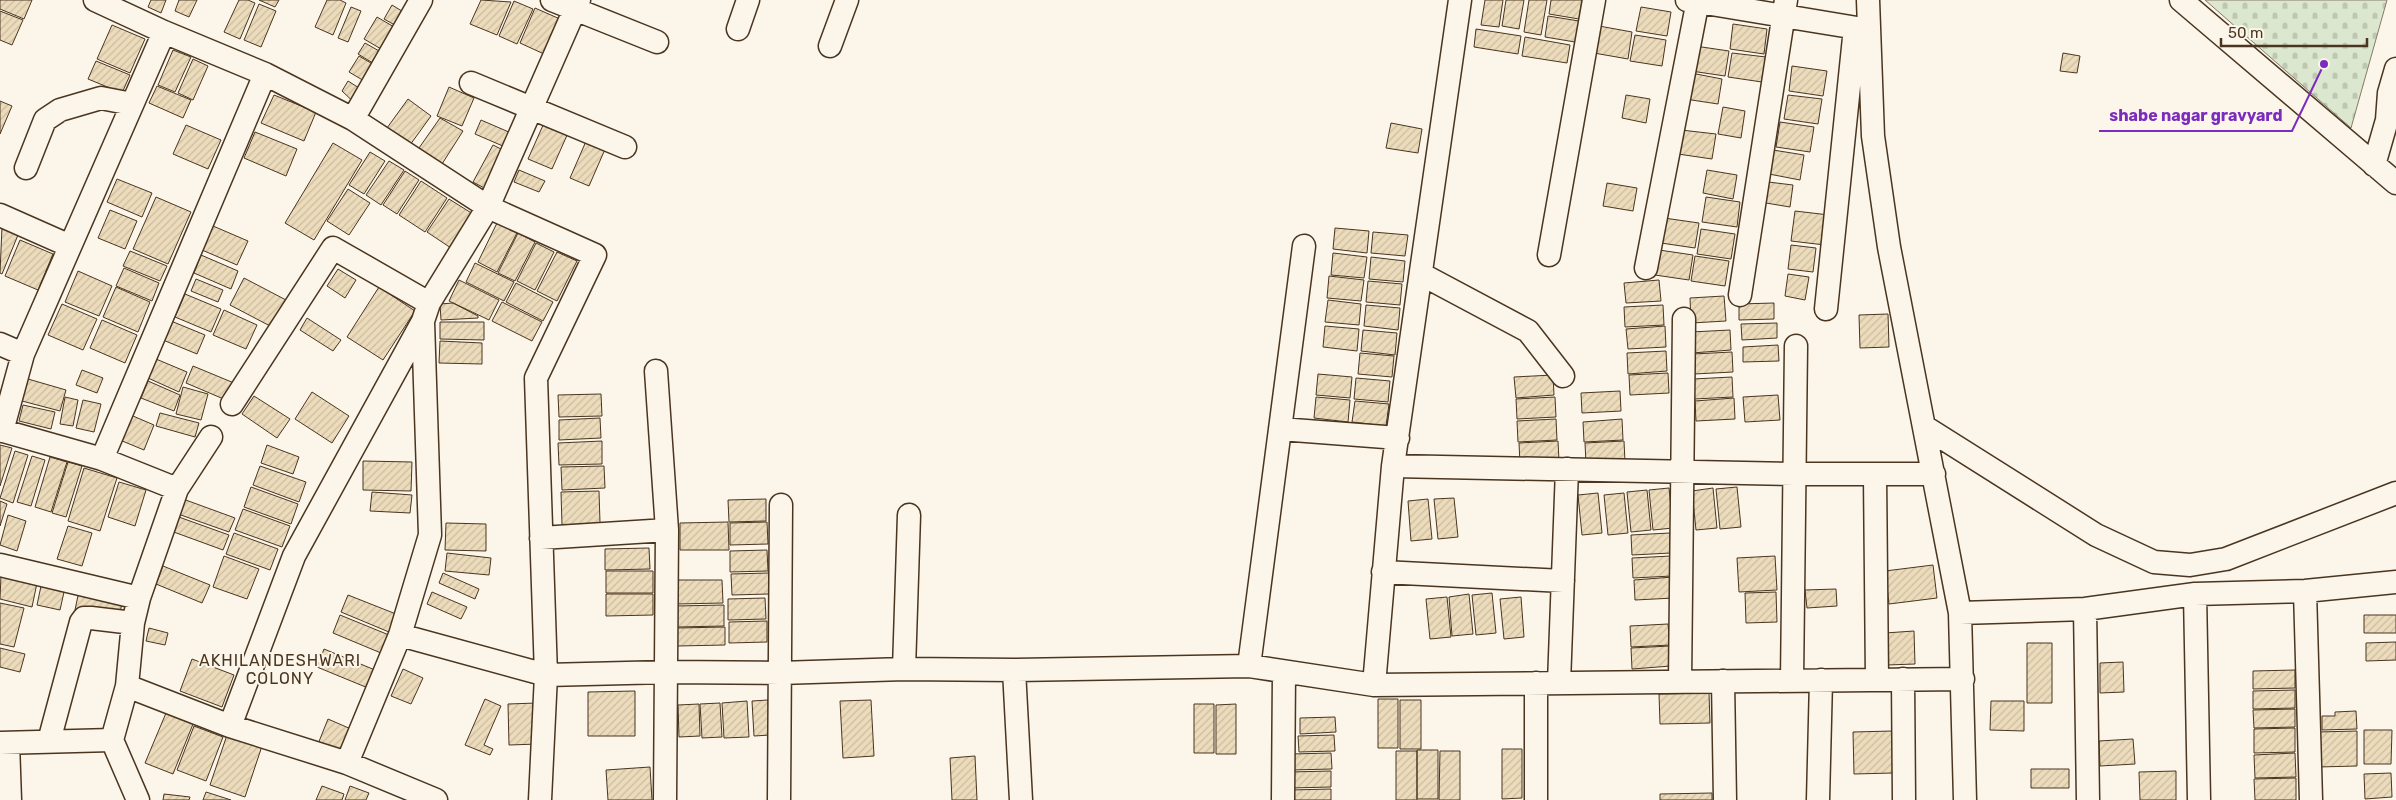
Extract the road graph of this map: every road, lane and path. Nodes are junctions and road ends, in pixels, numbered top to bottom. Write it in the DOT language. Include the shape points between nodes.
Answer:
graph roads {
  1 [pos="95,0"];
  2 [pos="421,0"];
  3 [pos="552,0"];
  4 [pos="748,0"];
  5 [pos="847,0"];
  6 [pos="1460,0"];
  7 [pos="1594,0"];
  8 [pos="1868,0"];
  9 [pos="2181,0"];
  10 [pos="1694,1"];
  11 [pos="577,5"];
  12 [pos="1785,8"];
  13 [pos="738,29"];
  14 [pos="1862,29"];
  15 [pos="164,32"];
  16 [pos="657,42"];
  17 [pos="830,46"];
  18 [pos="2396,69"];
  19 [pos="265,74"];
  20 [pos="471,83"];
  21 [pos="132,104"];
  22 [pos="532,109"];
  23 [pos="354,119"];
  24 [pos="625,147"];
  25 [pos="2374,165"];
  26 [pos="26,168"];
  27 [pos="2396,183"];
  28 [pos="488,207"];
  29 [pos="0,214"];
  30 [pos="70,246"];
  31 [pos="1304,246"];
  32 [pos="1549,255"];
  33 [pos="1646,268"];
  34 [pos="1421,274"];
  35 [pos="1740,295"];
  36 [pos="1826,309"];
  37 [pos="426,312"];
  38 [pos="1684,319"];
  39 [pos="0,344"];
  40 [pos="1796,346"];
  41 [pos="23,354"];
  42 [pos="656,371"];
  43 [pos="1563,376"];
  44 [pos="232,404"];
  45 [pos="1924,427"];
  46 [pos="1280,429"];
  47 [pos="1,431"];
  48 [pos="211,437"];
  49 [pos="1398,438"];
  50 [pos="102,459"];
  51 [pos="1393,466"];
  52 [pos="1567,469"];
  53 [pos="1682,471"];
  54 [pos="1795,474"];
  55 [pos="1934,474"];
  56 [pos="1875,475"];
  57 [pos="177,490"];
  58 [pos="2396,493"];
  59 [pos="781,505"];
  60 [pos="909,514"];
  61 [pos="667,530"];
  62 [pos="541,538"];
  63 [pos="0,565"];
  64 [pos="1383,572"];
  65 [pos="1563,581"];
  66 [pos="2396,582"];
  67 [pos="2305,591"];
  68 [pos="2195,594"];
  69 [pos="139,598"];
  70 [pos="2085,610"];
  71 [pos="1960,613"];
  72 [pos="134,623"];
  73 [pos="400,635"];
  74 [pos="1250,666"];
  75 [pos="904,669"];
  76 [pos="1014,670"];
  77 [pos="667,672"];
  78 [pos="1284,672"];
  79 [pos="780,673"];
  80 [pos="546,675"];
  81 [pos="1903,679"];
  82 [pos="1963,679"];
  83 [pos="1821,680"];
  84 [pos="1877,680"];
  85 [pos="1723,681"];
  86 [pos="1792,681"];
  87 [pos="1680,682"];
  88 [pos="1536,683"];
  89 [pos="1559,683"];
  90 [pos="1374,685"];
  91 [pos="127,686"];
  92 [pos="230,726"];
  93 [pos="112,740"];
  94 [pos="49,741"];
  95 [pos="4,743"];
  96 [pos="347,763"];
  97 [pos="10,800"];
  98 [pos="138,800"];
  99 [pos="436,800"];
  100 [pos="540,800"];
  101 [pos="665,800"];
  102 [pos="779,800"];
  103 [pos="1021,800"];
  104 [pos="1283,800"];
  105 [pos="1536,800"];
  106 [pos="1726,800"];
  107 [pos="1818,800"];
  108 [pos="1904,800"];
  109 [pos="1965,800"];
  110 [pos="2088,800"];
  111 [pos="2200,800"];
  112 [pos="2311,800"];
  1 -- 15 [label="street"];
  2 -- 23 [label="street"];
  3 -- 11 [label="street"];
  4 -- 13 [label="street"];
  5 -- 17 [label="street"];
  6 -- 34 [label="street"];
  7 -- 32 [label="street"];
  8 -- 14 [label="street"];
  9 -- 25 [label="street"];
  10 -- 12 [label="street"];
  10 -- 33 [label="street"];
  11 -- 16 [label="street"];
  11 -- 22 [label="street"];
  12 -- 14 [label="street"];
  12 -- 35 [label="street"];
  14 -- 36 [label="street"];
  14 -- 45 [label="street" via="1889,247"];
  15 -- 19 [label="street"];
  15 -- 21 [label="street"];
  18 -- 25 [label="street" via="2389,93 2387,120"];
  19 -- 23 [label="street"];
  19 -- 50 [label="street"];
  20 -- 22 [label="street"];
  21 -- 26 [label="street" via="101,98 60,110 45,120"];
  21 -- 30 [label="street"];
  22 -- 24 [label="street"];
  22 -- 28 [label="street"];
  23 -- 28 [label="street"];
  25 -- 27 [label="street"];
  28 -- 37 [label="street"];
  28 -- 62 [label="street" via="595,255 536,378"];
  29 -- 30 [label="street"];
  30 -- 41 [label="street"];
  31 -- 46 [label="street"];
  34 -- 43 [label="street" via="1528,331"];
  34 -- 49 [label="street"];
  37 -- 44 [label="street" via="333,248"];
  37 -- 73 [label="street" via="430,535"];
  37 -- 92 [label="street" via="294,556"];
  38 -- 53 [label="street"];
  39 -- 41 [label="street"];
  40 -- 54 [label="street"];
  41 -- 47 [label="street"];
  42 -- 61 [label="street"];
  45 -- 55 [label="street"];
  45 -- 58 [label="street" via="2096,535 2154,562 2190,565 2226,558"];
  46 -- 49 [label="street"];
  46 -- 74 [label="street"];
  47 -- 50 [label="street"];
  48 -- 57 [label="street"];
  49 -- 51 [label="street"];
  50 -- 57 [label="street"];
  51 -- 52 [label="street"];
  51 -- 64 [label="street"];
  52 -- 53 [label="street"];
  52 -- 65 [label="street"];
  53 -- 54 [label="street"];
  53 -- 87 [label="street"];
  54 -- 56 [label="street"];
  54 -- 86 [label="street"];
  55 -- 56 [label="street"];
  55 -- 71 [label="street"];
  56 -- 84 [label="street"];
  57 -- 69 [label="street"];
  59 -- 79 [label="street"];
  60 -- 75 [label="street"];
  61 -- 62 [label="street"];
  61 -- 77 [label="street"];
  62 -- 80 [label="street"];
  63 -- 69 [label="street"];
  64 -- 65 [label="street"];
  64 -- 90 [label="street"];
  65 -- 89 [label="street"];
  66 -- 67 [label="street"];
  67 -- 68 [label="street"];
  67 -- 112 [label="street"];
  68 -- 70 [label="street"];
  68 -- 111 [label="street"];
  69 -- 72 [label="street"];
  70 -- 71 [label="street"];
  70 -- 110 [label="street"];
  71 -- 82 [label="street"];
  72 -- 91 [label="street"];
  72 -- 94 [label="street" via="91,618 84,618 81,622"];
  73 -- 80 [label="street"];
  73 -- 96 [label="street"];
  74 -- 76 [label="street"];
  74 -- 78 [label="street"];
  75 -- 76 [label="street"];
  75 -- 79 [label="street"];
  76 -- 103 [label="street"];
  77 -- 79 [label="street"];
  77 -- 80 [label="street"];
  77 -- 101 [label="street"];
  78 -- 90 [label="street"];
  78 -- 104 [label="street"];
  79 -- 102 [label="street"];
  80 -- 100 [label="street"];
  81 -- 82 [label="street"];
  81 -- 84 [label="street"];
  81 -- 108 [label="street"];
  82 -- 109 [label="street"];
  83 -- 84 [label="street"];
  83 -- 86 [label="street"];
  83 -- 107 [label="street"];
  85 -- 86 [label="street"];
  85 -- 87 [label="street"];
  85 -- 106 [label="street"];
  87 -- 89 [label="street"];
  88 -- 89 [label="street"];
  88 -- 90 [label="street"];
  88 -- 105 [label="street"];
  91 -- 92 [label="street"];
  91 -- 93 [label="street"];
  92 -- 96 [label="street"];
  93 -- 94 [label="street"];
  93 -- 98 [label="street"];
  94 -- 95 [label="street"];
  95 -- 97 [label="street"];
  96 -- 99 [label="street"];
}
